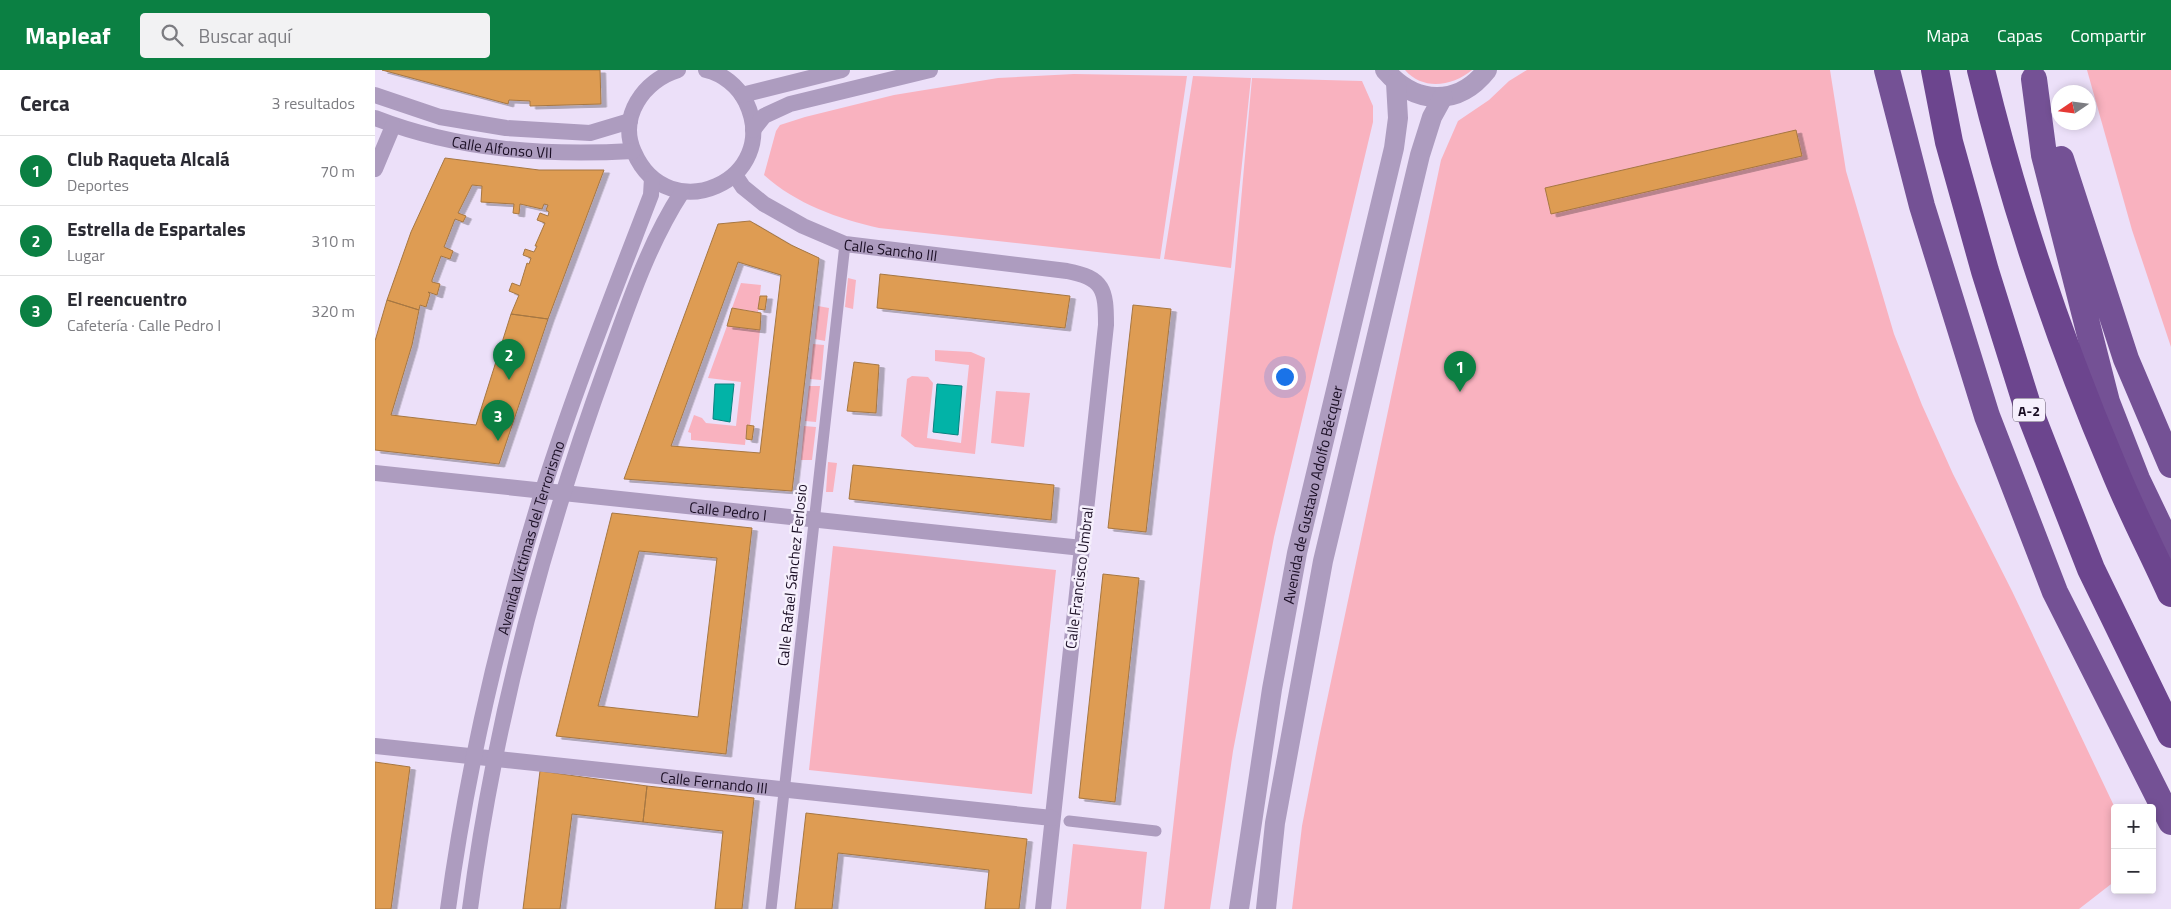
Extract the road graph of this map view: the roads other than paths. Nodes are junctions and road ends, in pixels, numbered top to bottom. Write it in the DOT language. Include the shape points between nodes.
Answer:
graph roads {
  1 [pos="678,70"];
  2 [pos="706,70"];
  3 [pos="841,70"];
  4 [pos="930,70"];
  5 [pos="1487,70"];
  6 [pos="1887,70"];
  7 [pos="1935,70"];
  8 [pos="1981,70"];
  9 [pos="2033,74"];
  10 [pos="1391,76"];
  11 [pos="375,95"];
  12 [pos="742,95"];
  13 [pos="1443,97"];
  14 [pos="375,118"];
  15 [pos="630,121"];
  16 [pos="393,126"];
  17 [pos="753,130"];
  18 [pos="633,150"];
  19 [pos="375,170"];
  20 [pos="735,175"];
  21 [pos="652,178"];
  22 [pos="682,192"];
  23 [pos="845,244"];
  24 [pos="1067,271"];
  25 [pos="2171,465"];
  26 [pos="375,472"];
  27 [pos="542,491"];
  28 [pos="563,493"];
  29 [pos="813,519"];
  30 [pos="1082,548"];
  31 [pos="2171,550"];
  32 [pos="2171,592"];
  33 [pos="2171,734"];
  34 [pos="375,746"];
  35 [pos="475,758"];
  36 [pos="496,760"];
  37 [pos="783,789"];
  38 [pos="1052,818"];
  39 [pos="1069,821"];
  40 [pos="2171,822"];
  41 [pos="1156,831"];
  42 [pos="448,909"];
  43 [pos="470,909"];
  44 [pos="771,909"];
  45 [pos="1043,909"];
  46 [pos="1239,909"];
  47 [pos="1265,909"];
  1 -- 15 [label="street" via="649,85 636,102"];
  2 -- 12 [label="street" via="724,78"];
  3 -- 12 [label="street"];
  4 -- 17 [label="street" via="790,104 764,116"];
  5 -- 13 [label="street" via="1478,81 1461,92"];
  6 -- 40 [label="highway" via="1922,206 1987,416 2055,592"];
  7 -- 33 [label="highway, A-2" via="1949,142 2027,405 2091,569"];
  8 -- 32 [label="highway" via="2027,238 2061,332 2114,469"];
  9 -- 25 [label="highway" via="2127,359"];
  9 -- 31 [label="highway" via="2043,155 2107,402 2137,479"];
  10 -- 13 [label="street" via="1406,90 1424,96"];
  10 -- 46 [label="street, Avenida de Gustavo Adolfo Bécquer" via="1398,118 1395,148 1297,553 1272,689"];
  11 -- 15 [label="street, Calle Alfonso VII" via="439,118 506,128 590,133"];
  12 -- 17 [label="street" via="750,112"];
  13 -- 47 [label="street, Avenida de Gustavo Adolfo Bécquer" via="1432,117 1420,155 1323,561 1277,814"];
  14 -- 16 [label="street, Calle Alfonso VII"];
  15 -- 18 [label="street"];
  16 -- 18 [label="street, Calle Alfonso VII" via="429,137 506,150 590,153"];
  16 -- 19 [label="street"];
  17 -- 20 [label="street" via="749,153"];
  18 -- 21 [label="street"];
  20 -- 22 [label="street" via="701,192"];
  20 -- 23 [label="street, Calle Sancho III" via="743,187 764,204"];
  21 -- 22 [label="street"];
  21 -- 27 [label="street, Avenida Víctimas del Terrorismo" via="651,195 608,303"];
  22 -- 28 [label="street, Avenida Víctimas del Terrorismo" via="663,223 630,301"];
  23 -- 24 [label="street, Calle Sancho III"];
  23 -- 29 [label="street, Calle Rafael Sánchez Ferlosio"];
  24 -- 30 [label="street, Calle Francisco Umbral" via="1086,274 1101,285 1106,302"];
  26 -- 27 [label="street, Calle Pedro I"];
  27 -- 28 [label="street, Calle Pedro I"];
  27 -- 35 [label="street, Avenida Víctimas del Terrorismo" via="503,634"];
  28 -- 29 [label="street, Calle Pedro I"];
  28 -- 36 [label="street, Avenida Víctimas del Terrorismo" via="523,639"];
  29 -- 30 [label="street, Calle Pedro I"];
  29 -- 37 [label="street, Calle Rafael Sánchez Ferlosio"];
  30 -- 38 [label="street, Calle Francisco Umbral"];
  34 -- 35 [label="street, Calle Fernando III"];
  35 -- 36 [label="street, Calle Fernando III"];
  35 -- 42 [label="street, Avenida Víctimas del Terrorismo"];
  36 -- 37 [label="street, Calle Fernando III"];
  36 -- 43 [label="street, Avenida Víctimas del Terrorismo"];
  37 -- 38 [label="street, Calle Fernando III"];
  37 -- 44 [label="street, Calle Rafael Sánchez Ferlosio"];
  38 -- 45 [label="street, Calle Francisco Umbral"];
  39 -- 41 [label="street"];
}
